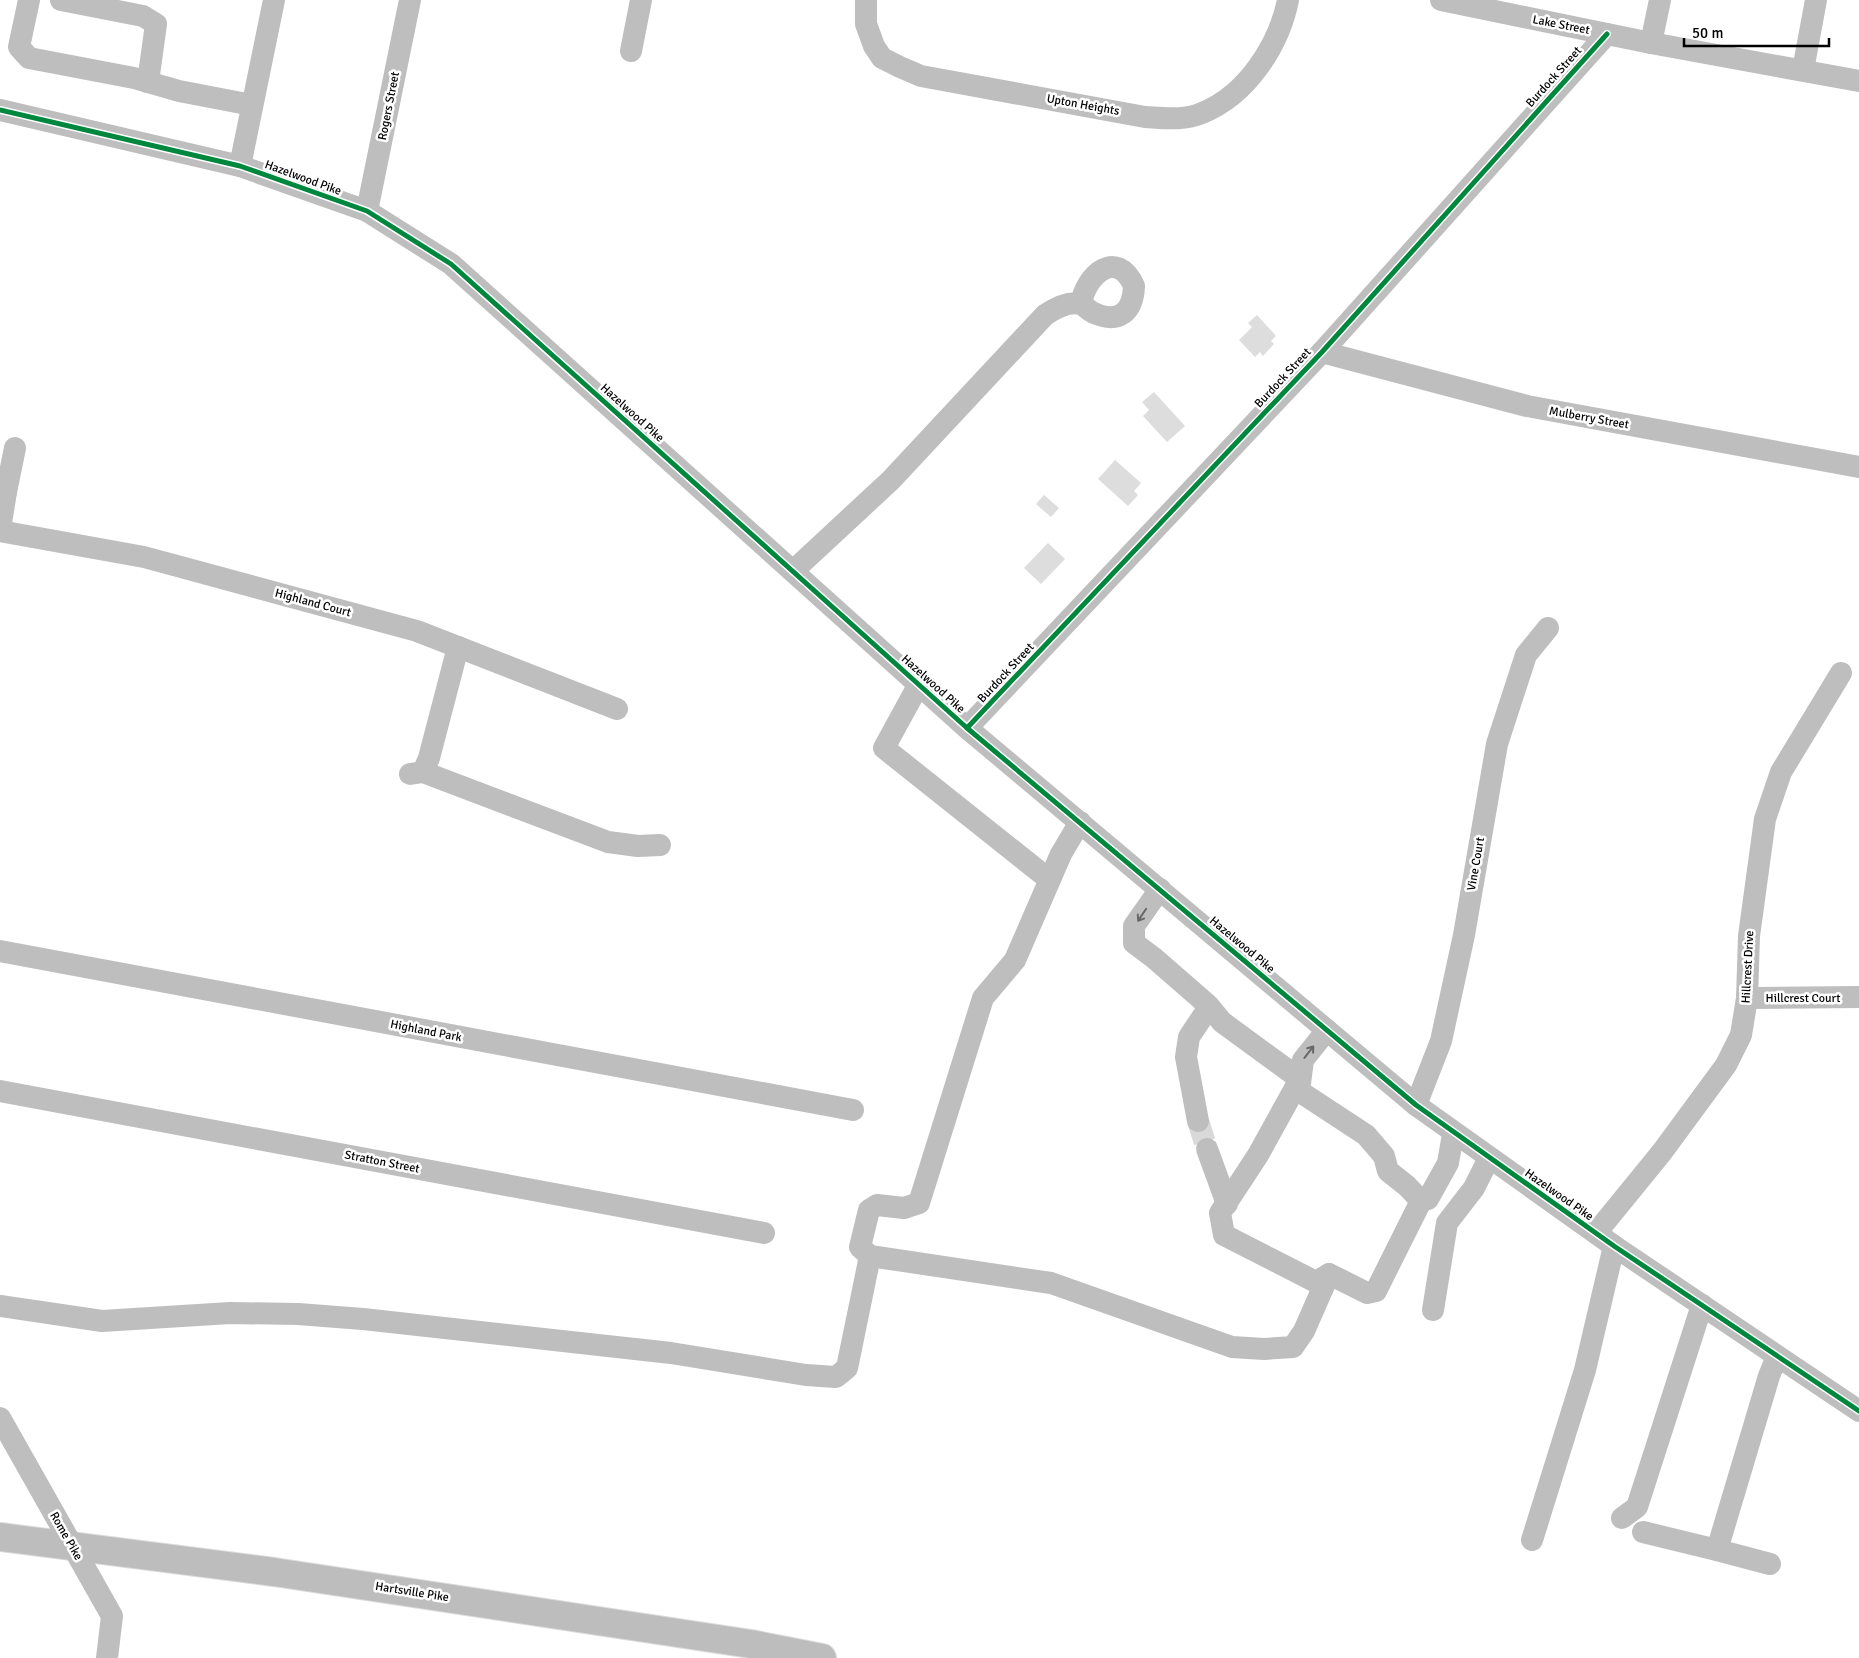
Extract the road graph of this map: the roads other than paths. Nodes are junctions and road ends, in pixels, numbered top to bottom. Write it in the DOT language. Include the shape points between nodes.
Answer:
graph roads {
  1 [pos="29,0"];
  2 [pos="61,0"];
  3 [pos="274,0"];
  4 [pos="410,0"];
  5 [pos="641,0"];
  6 [pos="866,0"];
  7 [pos="1288,0"];
  8 [pos="1440,0"];
  9 [pos="1660,0"];
  10 [pos="1816,0"];
  11 [pos="1518,8"];
  12 [pos="1607,34"];
  13 [pos="1651,43"];
  14 [pos="631,51"];
  15 [pos="1803,70"];
  16 [pos="1859,81"];
  17 [pos="148,82"];
  18 [pos="252,105"];
  19 [pos="0,110"];
  20 [pos="240,166"];
  21 [pos="367,211"];
  22 [pos="1081,304"];
  23 [pos="1322,352"];
  24 [pos="15,448"];
  25 [pos="1859,467"];
  26 [pos="3,491"];
  27 [pos="0,530"];
  28 [pos="793,571"];
  29 [pos="1548,628"];
  30 [pos="458,647"];
  31 [pos="1841,673"];
  32 [pos="918,684"];
  33 [pos="617,708"];
  34 [pos="967,728"];
  35 [pos="1080,822"];
  36 [pos="660,845"];
  37 [pos="1051,877"];
  38 [pos="1160,889"];
  39 [pos="0,951"];
  40 [pos="1747,998"];
  41 [pos="1859,998"];
  42 [pos="1209,1007"];
  43 [pos="1327,1030"];
  44 [pos="1300,1079"];
  45 [pos="0,1091"];
  46 [pos="1416,1106"];
  47 [pos="853,1110"];
  48 [pos="1198,1121"];
  49 [pos="1454,1134"];
  50 [pos="1207,1149"];
  51 [pos="1489,1158"];
  52 [pos="1421,1201"];
  53 [pos="1226,1204"];
  54 [pos="764,1233"];
  55 [pos="1596,1233"];
  56 [pos="1614,1246"];
  57 [pos="870,1256"];
  58 [pos="1329,1274"];
  59 [pos="1702,1305"];
  60 [pos="0,1306"];
  61 [pos="1433,1310"];
  62 [pos="1777,1356"];
  63 [pos="1859,1411"];
  64 [pos="0,1418"];
  65 [pos="1622,1518"];
  66 [pos="1643,1532"];
  67 [pos="0,1537"];
  68 [pos="1532,1540"];
  69 [pos="71,1547"];
  70 [pos="1716,1550"];
  71 [pos="1770,1564"];
  72 [pos="107,1658"];
  73 [pos="822,1658"];
  1 -- 17 [label="street" via="20,47 29,58"];
  2 -- 17 [label="street" via="143,16 156,24"];
  3 -- 18 [label="street"];
  4 -- 21 [label="street, Rogers Street"];
  5 -- 14 [label="street"];
  6 -- 7 [label="street, Upton Heights" via="866,24 882,58 921,76 1174,119 1201,114 1241,87 1275,42 1284,22"];
  8 -- 11 [label="street, Lake Street"];
  9 -- 13 [label="street"];
  10 -- 15 [label="street"];
  11 -- 12 [label="street, Lake Street"];
  12 -- 13 [label="street, Lake Street"];
  12 -- 23 [label="street, Burdock Street"];
  13 -- 15 [label="street, Lake Street"];
  15 -- 16 [label="street, Lake Street"];
  17 -- 18 [label="street"];
  18 -- 20 [label="street"];
  19 -- 20 [label="street, Hazelwood Pike"];
  20 -- 21 [label="street, Hazelwood Pike"];
  21 -- 28 [label="street, Hazelwood Pike" via="451,264"];
  22 -- 28 [label="street" via="1056,308 1045,315 897,473"];
  23 -- 25 [label="street, Mulberry Street" via="1527,406"];
  23 -- 34 [label="street, Burdock Street"];
  24 -- 26 [label="street"];
  26 -- 27 [label="street"];
  27 -- 30 [label="street, Highland Court" via="144,557 417,631"];
  28 -- 32 [label="street, Hazelwood Pike"];
  29 -- 46 [label="street, Vine Court" via="1526,655 1497,744 1464,935 1441,1041"];
  30 -- 33 [label="street, Highland Court"];
  30 -- 36 [label="street" via="429,758 416,773 608,842"];
  31 -- 40 [label="street, Hillcrest Drive" via="1782,772 1764,819 1749,936"];
  32 -- 34 [label="street, Hazelwood Pike"];
  32 -- 37 [label="street" via="884,748 1046,878"];
  34 -- 35 [label="street, Hazelwood Pike"];
  35 -- 37 [label="street"];
  35 -- 38 [label="street, Hazelwood Pike"];
  37 -- 57 [label="street" via="1015,960 983,998 919,1203 904,1208 877,1205 869,1210 860,1247"];
  38 -- 42 [label="street, one-way" via="1134,926 1134,944"];
  38 -- 43 [label="street, Hazelwood Pike"];
  39 -- 47 [label="street, Highland Park"];
  40 -- 41 [label="street, Hillcrest Court"];
  40 -- 55 [label="street, Hillcrest Drive" via="1741,1035 1726,1065 1662,1152"];
  42 -- 44 [label="street" via="1222,1022"];
  42 -- 48 [label="street" via="1189,1037 1186,1057"];
  44 -- 43 [label="street, one-way" via="1303,1060"];
  43 -- 46 [label="street, Hazelwood Pike"];
  44 -- 52 [label="street" via="1299,1092 1366,1135 1384,1156 1388,1171"];
  44 -- 53 [label="street" via="1258,1155"];
  45 -- 54 [label="street, Stratton Street"];
  46 -- 49 [label="street, Hazelwood Pike"];
  49 -- 51 [label="street, Hazelwood Pike"];
  49 -- 52 [label="street" via="1448,1163 1428,1199"];
  50 -- 53 [label="street"];
  51 -- 55 [label="street, Hazelwood Pike"];
  51 -- 61 [label="street" via="1474,1188 1447,1223"];
  52 -- 58 [label="street" via="1376,1291 1367,1293"];
  53 -- 58 [label="street" via="1220,1213 1224,1234 1316,1282"];
  55 -- 56 [label="street, Hazelwood Pike"];
  56 -- 59 [label="street, Hazelwood Pike"];
  56 -- 68 [label="street" via="1585,1370"];
  57 -- 58 [label="street" via="1051,1283 1232,1347 1264,1349 1293,1347 1304,1331"];
  57 -- 60 [label="street" via="848,1368 836,1377 671,1354 363,1319 230,1313 102,1321"];
  59 -- 62 [label="street, Hazelwood Pike"];
  59 -- 65 [label="street" via="1637,1507"];
  62 -- 63 [label="street, Hazelwood Pike"];
  62 -- 70 [label="street"];
  64 -- 69 [label="street, Rome Pike"];
  66 -- 70 [label="street"];
  67 -- 69 [label="main road, Hartsville Pike"];
  69 -- 72 [label="street, Rome Pike" via="112,1616"];
  69 -- 73 [label="main road, Hartsville Pike" via="274,1572 751,1644"];
  70 -- 71 [label="street"];
}
